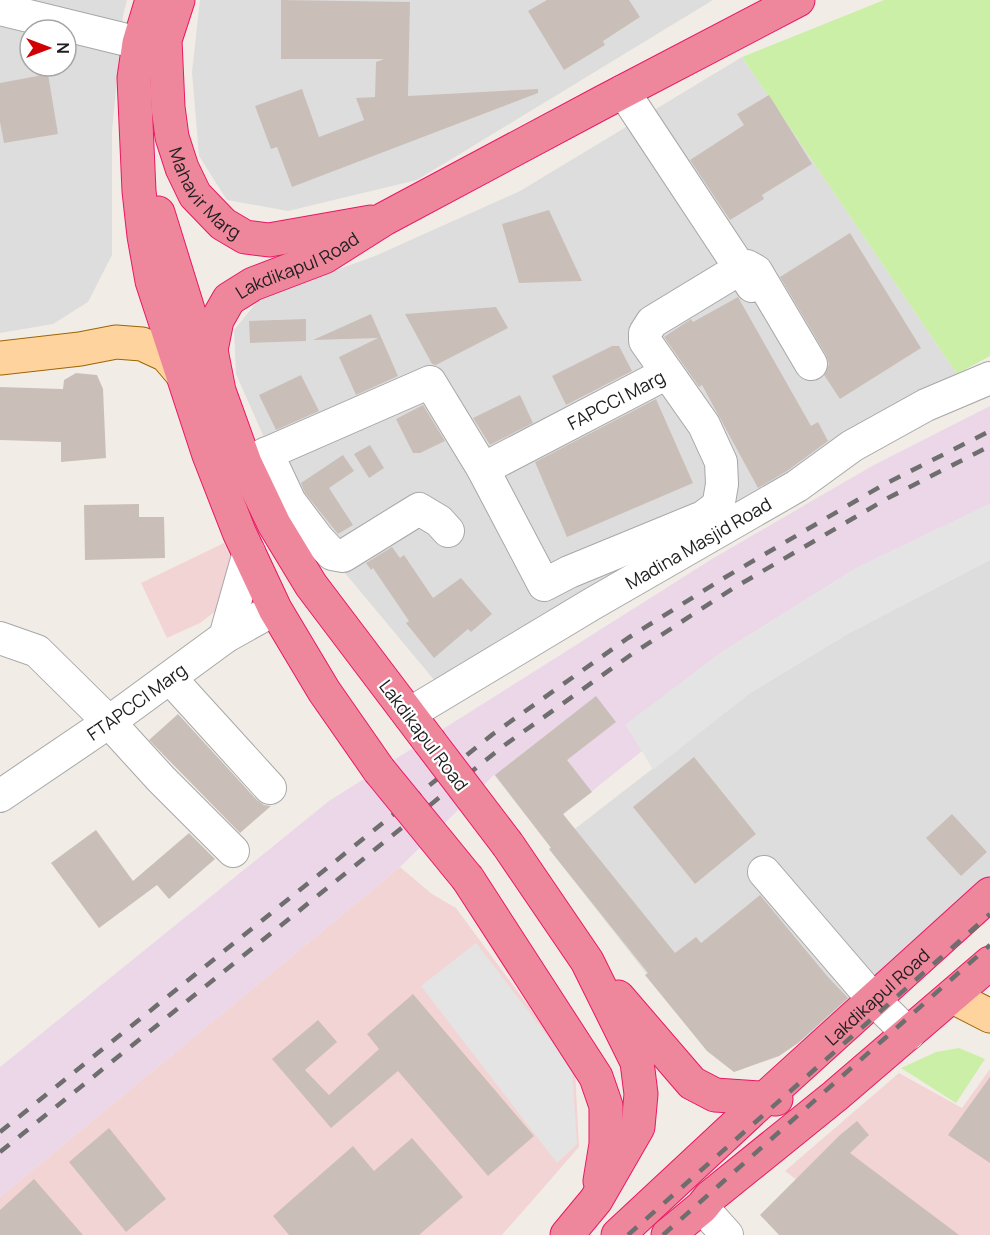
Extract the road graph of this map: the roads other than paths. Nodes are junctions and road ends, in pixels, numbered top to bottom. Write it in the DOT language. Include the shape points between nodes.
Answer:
graph roads {
  1 [pos="152,0"];
  2 [pos="178,0"];
  3 [pos="798,0"];
  4 [pos="0,9"];
  5 [pos="139,43"];
  6 [pos="623,91"];
  7 [pos="139,145"];
  8 [pos="384,219"];
  9 [pos="741,268"];
  10 [pos="152,281"];
  11 [pos="116,342"];
  12 [pos="0,358"];
  13 [pos="809,371"];
  14 [pos="667,373"];
  15 [pos="183,375"];
  16 [pos="990,378"];
  17 [pos="219,391"];
  18 [pos="256,458"];
  19 [pos="483,469"];
  20 [pos="448,531"];
  21 [pos="249,552"];
  22 [pos="274,609"];
  23 [pos="225,637"];
  24 [pos="0,638"];
  25 [pos="170,678"];
  26 [pos="409,714"];
  27 [pos="109,722"];
  28 [pos="270,788"];
  29 [pos="0,796"];
  30 [pos="233,851"];
  31 [pos="764,872"];
  32 [pos="990,894"];
  33 [pos="587,962"];
  34 [pos="990,963"];
  35 [pos="953,997"];
  36 [pos="873,999"];
  37 [pos="990,1016"];
  38 [pos="909,1034"];
  39 [pos="835,1096"];
  40 [pos="764,1099"];
  41 [pos="596,1200"];
  42 [pos="702,1207"];
  43 [pos="567,1235"];
  44 [pos="618,1235"];
  45 [pos="669,1235"];
  46 [pos="727,1235"];
  1 -- 5 [label="highway"];
  2 -- 8 [label="highway, Mahavir Marg" via="165,40 168,107 172,137 195,195 223,224 244,237 269,240"];
  3 -- 6 [label="highway, Lakdikapul Road"];
  4 -- 5 [label="street"];
  5 -- 7 [label="highway" via="134,78"];
  6 -- 8 [label="highway, Lakdikapul Road"];
  6 -- 9 [label="street"];
  7 -- 10 [label="highway" via="139,191"];
  7 -- 17 [label="highway" via="194,329"];
  8 -- 17 [label="highway, Lakdikapul Road" via="324,257 253,284 229,299 217,320 211,350"];
  9 -- 13 [label="street"];
  9 -- 14 [label="street, FAPCCI Marg" via="648,326 645,341"];
  10 -- 11 [label="main road" via="152,307 139,329"];
  10 -- 15 [label="highway, Lakdikapul Road"];
  11 -- 12 [label="main road"];
  11 -- 15 [label="main road" via="142,344 166,356"];
  14 -- 19 [label="street, FAPCCI Marg"];
  14 -- 19 [label="street" via="704,425 721,462 719,502 703,517 544,585"];
  15 -- 21 [label="highway, Lakdikapul Road" via="209,455"];
  16 -- 26 [label="street, Madina Masjid Road" via="926,405 852,446 797,486"];
  17 -- 18 [label="highway, Lakdikapul Road"];
  18 -- 19 [label="street" via="430,382"];
  18 -- 20 [label="street" via="332,554 342,556 419,508"];
  18 -- 26 [label="highway, Lakdikapul Road" via="274,524 311,585"];
  21 -- 22 [label="highway, Lakdikapul Road"];
  21 -- 23 [label="street"];
  22 -- 23 [label="street, FTAPCCI Marg"];
  22 -- 41 [label="highway, Lakdikapul Road, bridge" via="379,770 468,879 596,1077 606,1106 606,1144"];
  23 -- 25 [label="street, FTAPCCI Marg"];
  24 -- 27 [label="street" via="37,651"];
  25 -- 27 [label="street, FTAPCCI Marg"];
  25 -- 28 [label="street"];
  26 -- 33 [label="highway, Lakdikapul Road, bridge" via="508,845"];
  27 -- 29 [label="street, FTAPCCI Marg"];
  27 -- 30 [label="street"];
  31 -- 36 [label="street"];
  32 -- 36 [label="highway, Lakdikapul Road"];
  33 -- 40 [label="highway, Lakdikapul Road" via="692,1083 715,1095"];
  33 -- 41 [label="highway, Lakdikapul Road" via="638,1062 641,1094 638,1127"];
  34 -- 35 [label="highway"];
  35 -- 37 [label="main road"];
  35 -- 38 [label="highway"];
  36 -- 38 [label="street"];
  36 -- 40 [label="highway, Lakdikapul Road"];
  38 -- 39 [label="highway"];
  39 -- 40 [label="highway, Lakdikapul Road"];
  39 -- 42 [label="highway"];
  40 -- 44 [label="highway, Lakdikapul Road"];
  41 -- 43 [label="highway, Lakdikapul Road"];
  42 -- 45 [label="highway"];
  42 -- 46 [label="street"];
}
